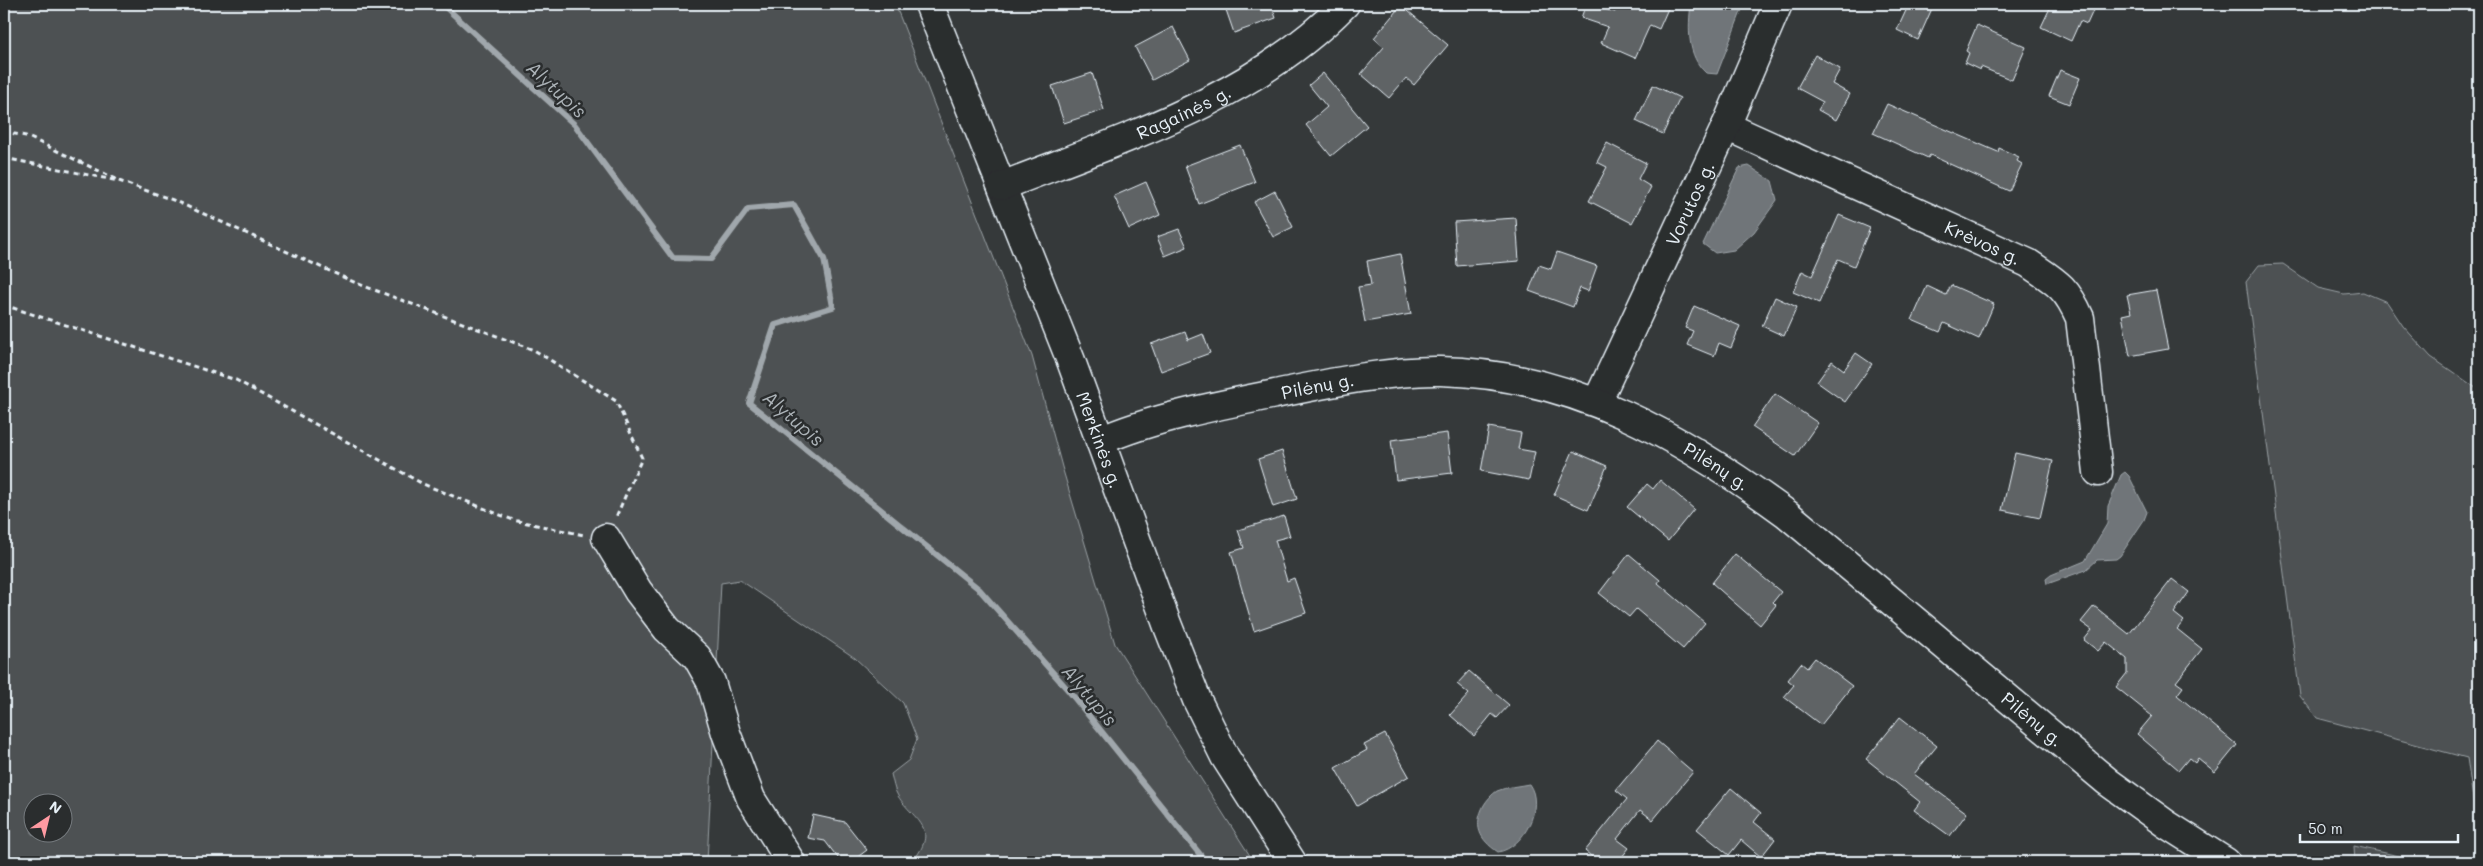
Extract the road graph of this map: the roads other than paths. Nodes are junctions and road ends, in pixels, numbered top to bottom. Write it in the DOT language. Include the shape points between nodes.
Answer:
graph roads {
  1 [pos="929,4"];
  2 [pos="1345,4"];
  3 [pos="1778,4"];
  4 [pos="1726,126"];
  5 [pos="1002,186"];
  6 [pos="1597,402"];
  7 [pos="1100,441"];
  8 [pos="2098,472"];
  9 [pos="606,538"];
  10 [pos="791,862"];
  11 [pos="1292,862"];
  12 [pos="2226,862"];
  1 -- 5 [label="street, Merkinės g."];
  2 -- 5 [label="street, Ragainės g." via="1287,55 1206,102 1135,134"];
  3 -- 4 [label="street, Vorutos g."];
  4 -- 6 [label="street, Vorutos g."];
  4 -- 8 [label="street, Krėvos g." via="2028,263 2056,281 2071,296 2080,318"];
  5 -- 7 [label="street, Merkinės g."];
  6 -- 7 [label="street, Pilėnų g." via="1526,382 1439,371 1312,386 1120,432"];
  6 -- 12 [label="street, Pilėnų g." via="1669,436 1787,514 2108,782"];
  7 -- 11 [label="street, Merkinės g." via="1197,700 1225,757"];
  9 -- 10 [label="street" via="638,591 667,629 697,657 711,682 751,799"];
}
